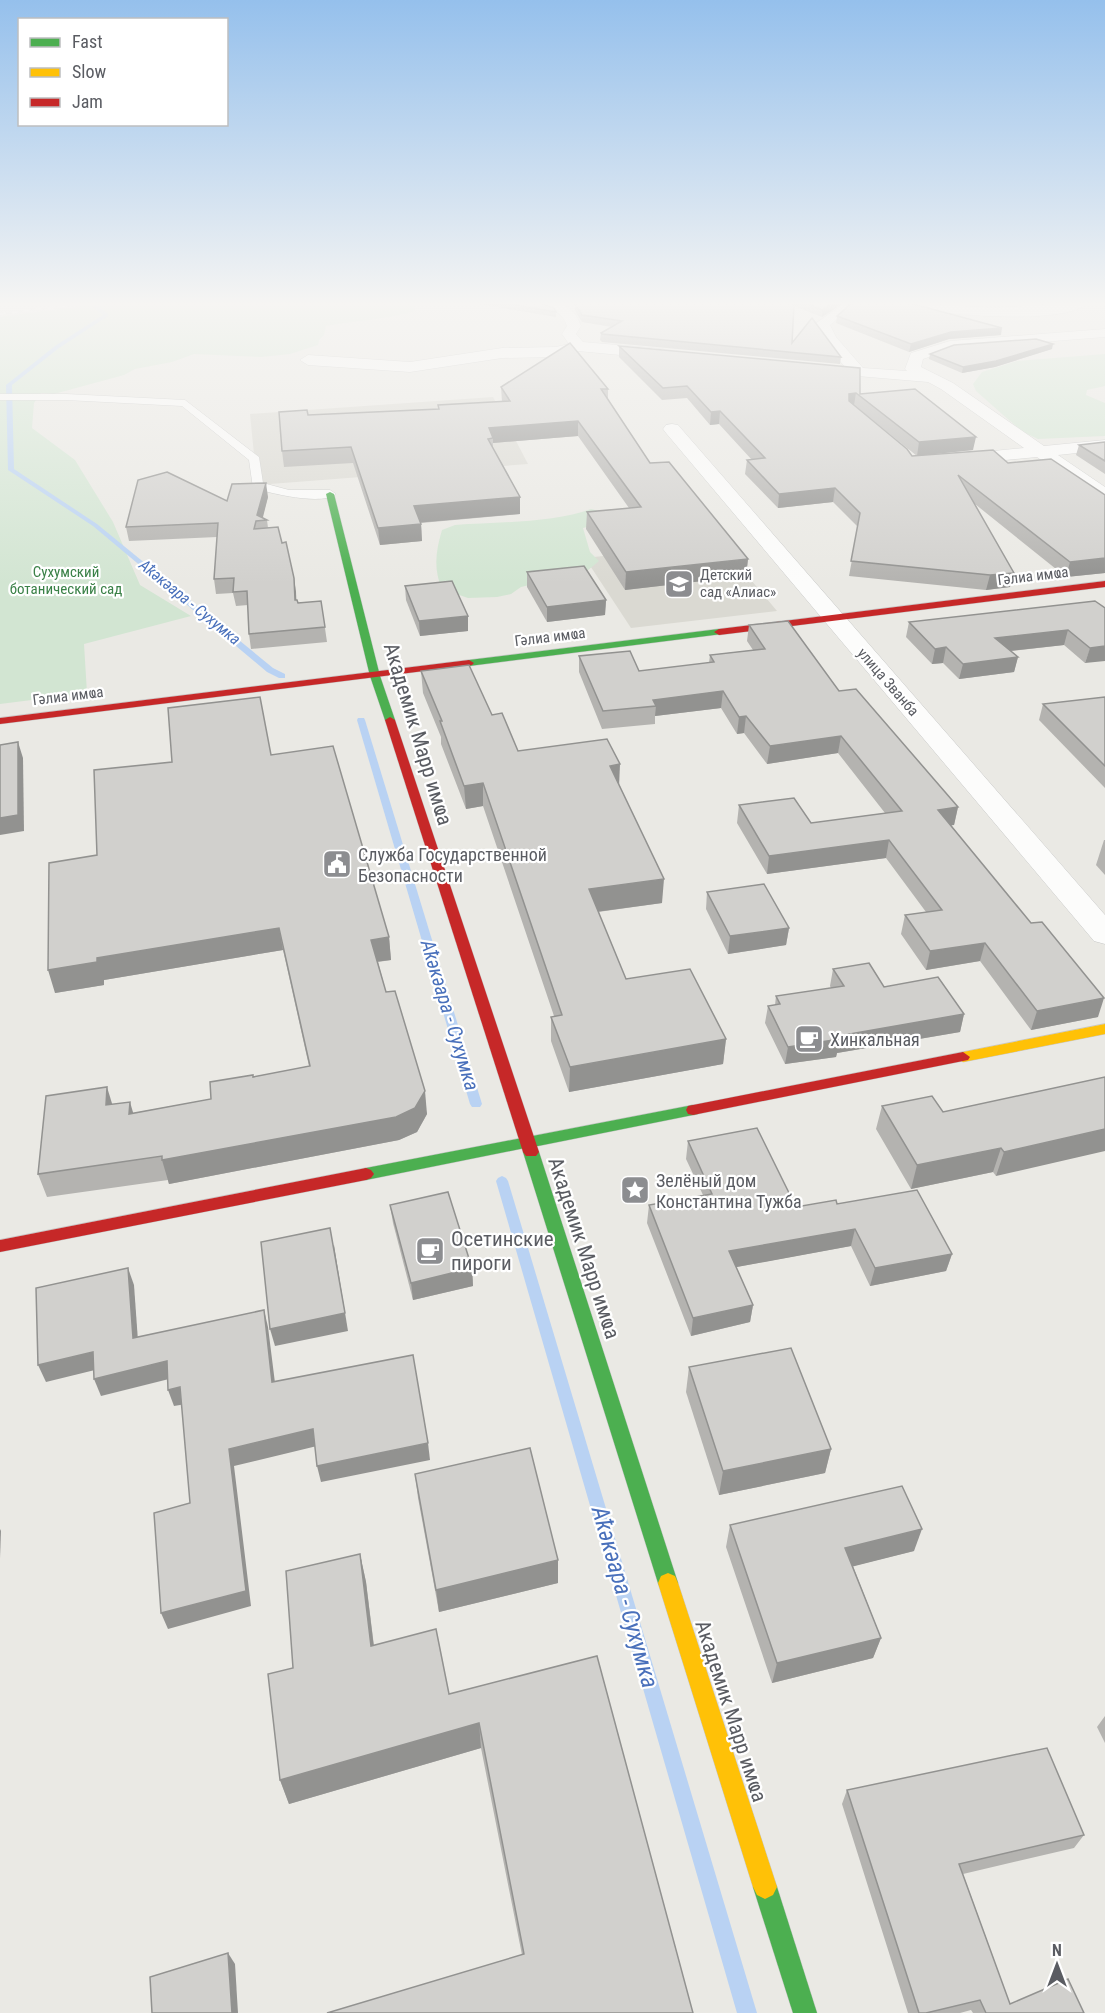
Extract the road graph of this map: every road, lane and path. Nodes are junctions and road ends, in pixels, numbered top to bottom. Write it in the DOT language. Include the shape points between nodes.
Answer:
graph roads {
  1 [pos="961,396"];
  2 [pos="0,397"];
  3 [pos="672,429"];
  4 [pos="1105,445"];
  5 [pos="1041,451"];
  6 [pos="938,461"];
  7 [pos="330,494"];
  8 [pos="1105,496"];
  9 [pos="1105,584"];
  10 [pos="834,618"];
  11 [pos="375,676"];
  12 [pos="0,721"];
  13 [pos="1105,934"];
  14 [pos="1105,1029"];
  15 [pos="528,1142"];
  16 [pos="0,1246"];
  17 [pos="805,2013"];
  1 -- 5 [label="street"];
  2 -- 7 [label="lane" via="184,403 255,459 258,485 288,494"];
  3 -- 10 [label="street, улица Званба"];
  4 -- 5 [label="street"];
  5 -- 6 [label="street"];
  5 -- 8 [label="street"];
  7 -- 11 [label="main road, Академик Марр имҩа"];
  9 -- 10 [label="main road, Гәлиа имҩа"];
  10 -- 11 [label="main road, Гәлиа имҩа"];
  10 -- 13 [label="street, улица Званба"];
  11 -- 12 [label="main road, Гәлиа имҩа"];
  11 -- 15 [label="main road, Академик Марр имҩа"];
  14 -- 15 [label="main road"];
  15 -- 16 [label="main road"];
  15 -- 17 [label="main road, Академик Марр имҩа"];
}
